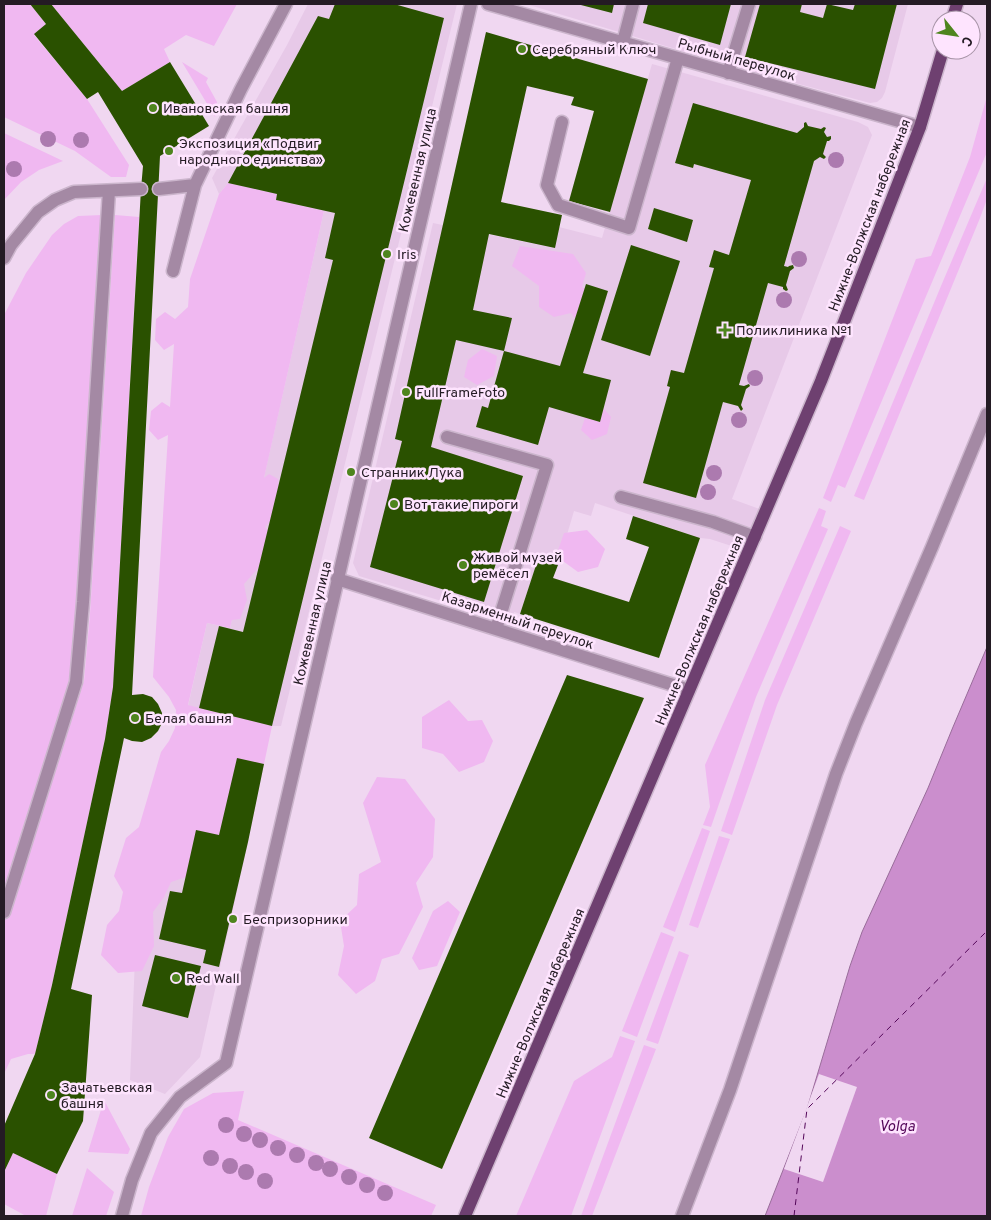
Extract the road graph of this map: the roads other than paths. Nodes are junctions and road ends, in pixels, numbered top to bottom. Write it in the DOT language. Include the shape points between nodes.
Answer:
graph roads {
  1 [pos="286,4"];
  2 [pos="471,4"];
  3 [pos="488,4"];
  4 [pos="633,4"];
  5 [pos="748,4"];
  6 [pos="623,42"];
  7 [pos="678,58"];
  8 [pos="940,60"];
  9 [pos="728,73"];
  10 [pos="562,122"];
  11 [pos="920,127"];
  12 [pos="195,185"];
  13 [pos="141,189"];
  14 [pos="159,189"];
  15 [pos="109,191"];
  16 [pos="4,258"];
  17 [pos="173,271"];
  18 [pos="987,414"];
  19 [pos="447,437"];
  20 [pos="621,497"];
  21 [pos="755,537"];
  22 [pos="337,579"];
  23 [pos="496,629"];
  24 [pos="689,690"];
  25 [pos="4,912"];
  26 [pos="122,1216"];
  27 [pos="465,1216"];
  28 [pos="682,1216"];
  1 -- 12 [label="street"];
  2 -- 22 [label="street, Кожевенная улица"];
  3 -- 6 [label="street, Рыбный переулок"];
  4 -- 6 [label="street"];
  5 -- 9 [label="street"];
  6 -- 7 [label="street, Рыбный переулок"];
  7 -- 9 [label="street, Рыбный переулок"];
  7 -- 10 [label="street" via="630,228 558,205 547,185"];
  8 -- 11 [label="main road, Нижне-Волжская набережная"];
  9 -- 11 [label="street, Рыбный переулок"];
  11 -- 21 [label="main road, Нижне-Волжская набережная" via="821,381"];
  12 -- 14 [label="street"];
  12 -- 17 [label="street"];
  13 -- 15 [label="street"];
  15 -- 16 [label="street" via="74,192 56,200 38,212"];
  15 -- 25 [label="street" via="76,682"];
  18 -- 28 [label="street" via="836,774 730,1090"];
  19 -- 23 [label="street" via="547,464"];
  20 -- 21 [label="street"];
  21 -- 24 [label="main road, Нижне-Волжская набережная"];
  22 -- 23 [label="street, Казарменный переулок"];
  22 -- 26 [label="street, Кожевенная улица" via="226,1063 180,1097 151,1133"];
  23 -- 24 [label="street, Казарменный переулок"];
  24 -- 27 [label="main road, Нижне-Волжская набережная"];
}
